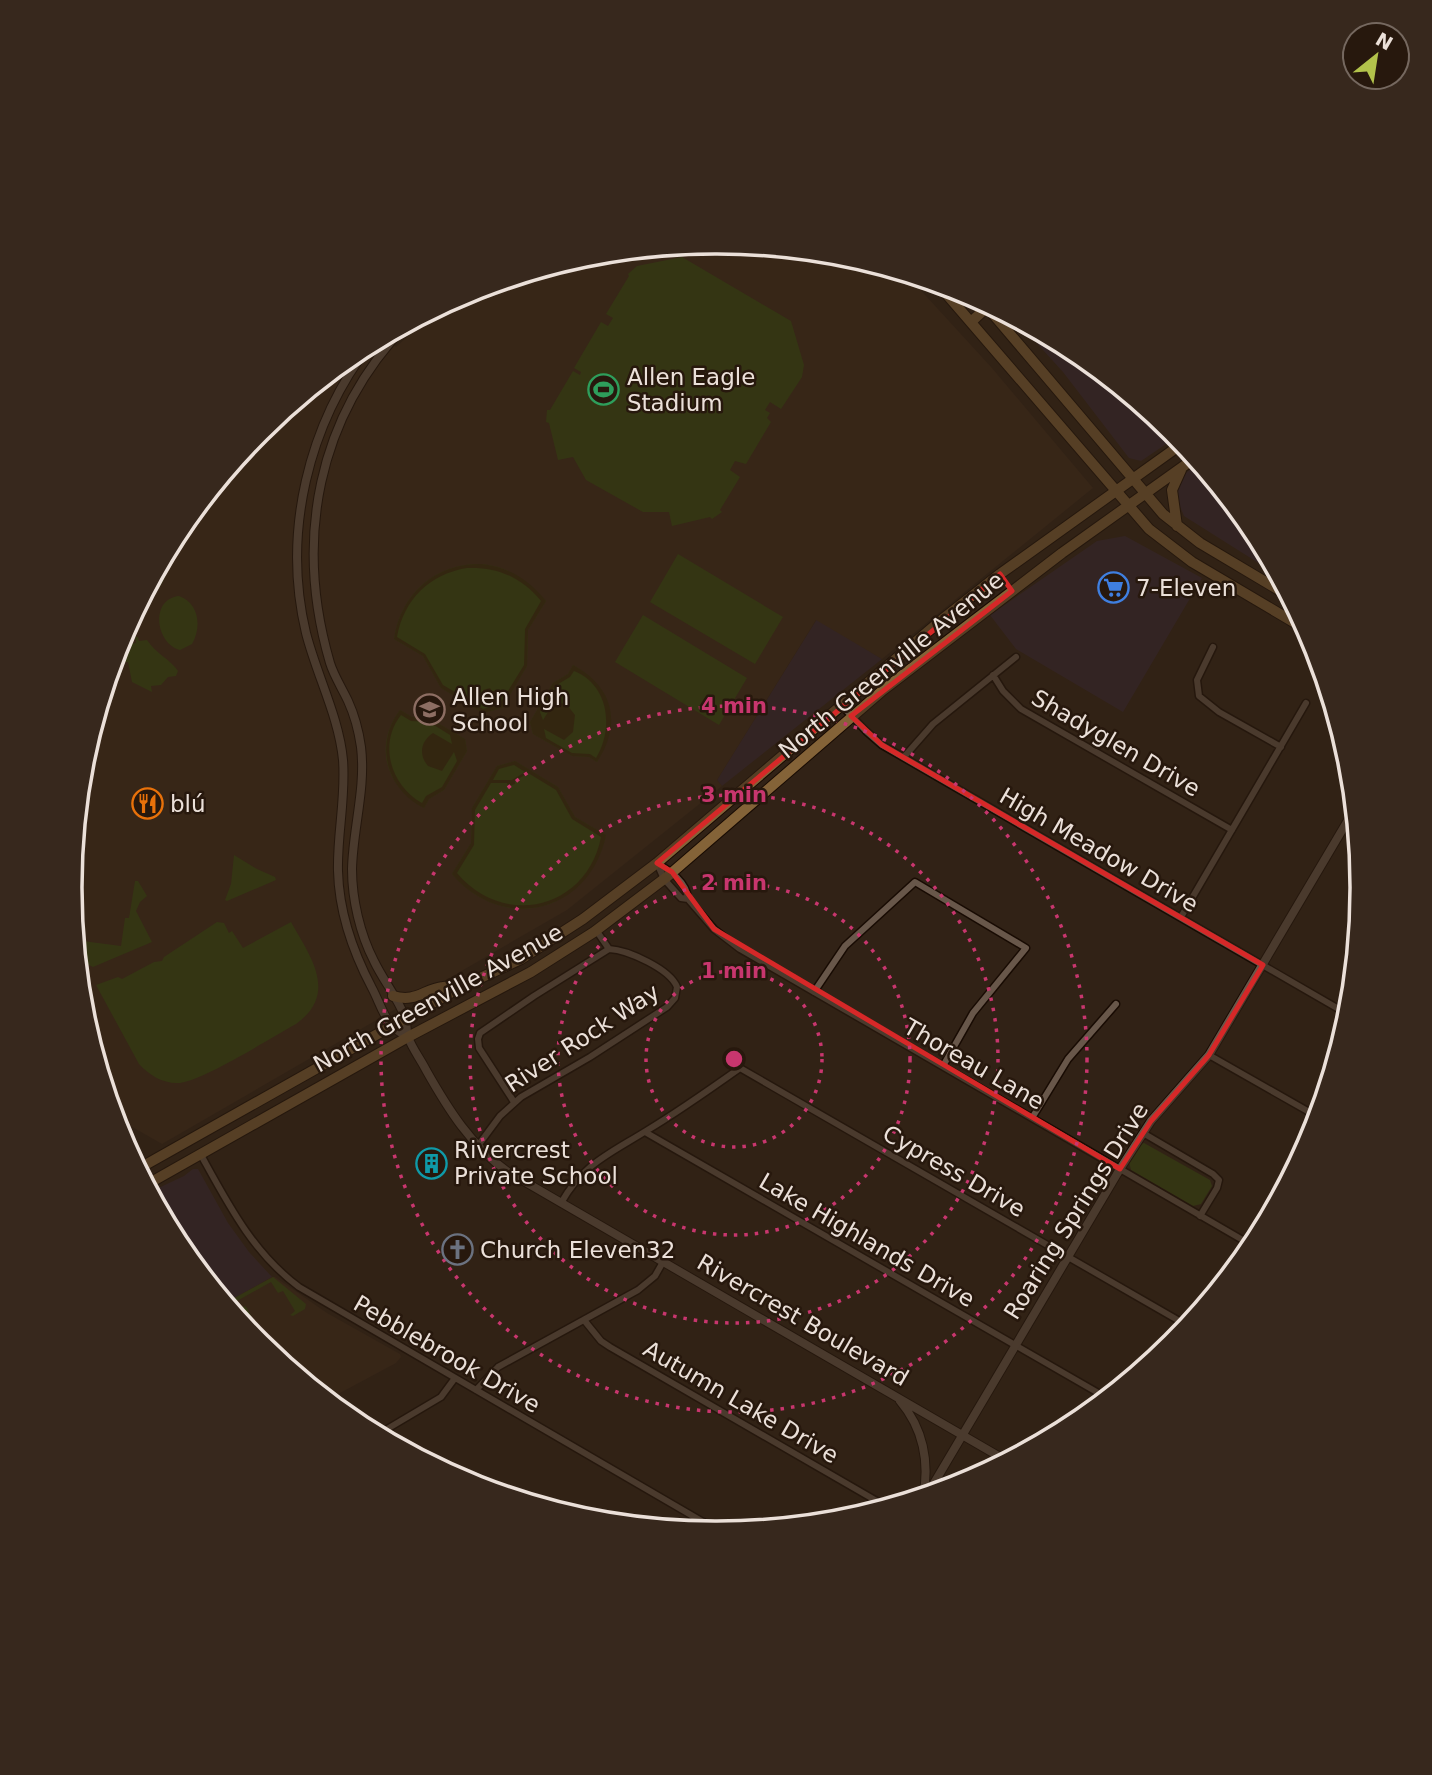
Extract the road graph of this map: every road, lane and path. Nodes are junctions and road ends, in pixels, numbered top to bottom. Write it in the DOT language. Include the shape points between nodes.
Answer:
graph roads {
  1 [pos="951,299"];
  2 [pos="979,311"];
  3 [pos="997,320"];
  4 [pos="971,322"];
  5 [pos="383,349"];
  6 [pos="353,369"];
  7 [pos="1174,450"];
  8 [pos="1187,464"];
  9 [pos="1183,467"];
  10 [pos="1133,479"];
  11 [pos="1116,492"];
  12 [pos="1145,494"];
  13 [pos="1129,506"];
  14 [pos="1177,526"];
  15 [pos="1000,574"];
  16 [pos="1272,587"];
  17 [pos="1012,591"];
  18 [pos="1262,604"];
  19 [pos="1290,620"];
  20 [pos="1213,647"];
  21 [pos="1016,657"];
  22 [pos="993,675"];
  23 [pos="1306,703"];
  24 [pos="841,704"];
  25 [pos="851,716"];
  26 [pos="1281,747"];
  27 [pos="904,757"];
  28 [pos="1346,824"];
  29 [pos="1232,830"];
  30 [pos="657,863"];
  31 [pos="668,876"];
  32 [pos="1181,917"];
  33 [pos="596,930"];
  34 [pos="609,949"];
  35 [pos="1263,965"];
  36 [pos="461,987"];
  37 [pos="814,992"];
  38 [pos="393,996"];
  39 [pos="1116,1004"];
  40 [pos="1338,1008"];
  41 [pos="406,1018"];
  42 [pos="391,1026"];
  43 [pos="408,1037"];
  44 [pos="1209,1055"];
  45 [pos="943,1066"];
  46 [pos="514,1102"];
  47 [pos="1309,1112"];
  48 [pos="1032,1118"];
  49 [pos="645,1132"];
  50 [pos="1143,1133"];
  51 [pos="193,1139"];
  52 [pos="477,1147"];
  53 [pos="201,1155"];
  54 [pos="146,1164"];
  55 [pos="1120,1169"];
  56 [pos="155,1180"];
  57 [pos="561,1203"];
  58 [pos="1200,1216"];
  59 [pos="1243,1240"];
  60 [pos="1068,1257"];
  61 [pos="663,1262"];
  62 [pos="1178,1320"];
  63 [pos="584,1321"];
  64 [pos="1015,1346"];
  65 [pos="455,1378"];
  66 [pos="476,1390"];
  67 [pos="1098,1393"];
  68 [pos="896,1396"];
  69 [pos="389,1430"];
  70 [pos="963,1435"];
  71 [pos="997,1455"];
  72 [pos="933,1483"];
  73 [pos="926,1486"];
  74 [pos="876,1501"];
  75 [pos="701,1521"];
  1 -- 4 [label="main road"];
  2 -- 4 [label="main road"];
  3 -- 10 [label="main road"];
  4 -- 11 [label="main road"];
  5 -- 38 [label="street, Rivercrest Boulevard" via="337,432 318,498 313,549 320,622 361,746 352,869 356,908 373,960"];
  6 -- 42 [label="street" via="319,436 305,483 297,547 299,589 306,632 341,744 344,781 338,869 342,906 352,945"];
  7 -- 10 [label="main road, North Greenville Avenue"];
  8 -- 9 [label="main road, North Greenville Avenue"];
  9 -- 12 [label="main road, North Greenville Avenue"];
  9 -- 14 [label="main road" via="1172,489"];
  10 -- 11 [label="main road, North Greenville Avenue"];
  10 -- 12 [label="main road"];
  11 -- 13 [label="main road"];
  11 -- 15 [label="main road, North Greenville Avenue"];
  12 -- 13 [label="main road, North Greenville Avenue"];
  12 -- 14 [label="main road"];
  13 -- 17 [label="main road, North Greenville Avenue"];
  13 -- 18 [label="main road" via="1176,551"];
  14 -- 16 [label="main road"];
  15 -- 17 [label="main road"];
  15 -- 24 [label="main road, North Greenville Avenue"];
  16 -- 18 [label="main road"];
  17 -- 25 [label="main road, North Greenville Avenue"];
  18 -- 19 [label="main road"];
  20 -- 26 [label="street" via="1197,680 1199,696"];
  21 -- 22 [label="street"];
  22 -- 27 [label="street" via="933,724"];
  22 -- 29 [label="street, Shadyglen Drive" via="1021,709"];
  23 -- 26 [label="street"];
  24 -- 25 [label="street, High Meadow Drive"];
  24 -- 30 [label="main road, North Greenville Avenue"];
  25 -- 27 [label="street, High Meadow Drive" via="873,738"];
  25 -- 31 [label="main road, North Greenville Avenue"];
  26 -- 29 [label="street"];
  27 -- 32 [label="street, High Meadow Drive"];
  28 -- 35 [label="street, Roaring Springs Drive"];
  29 -- 32 [label="street"];
  30 -- 31 [label="street, Thoreau Lane"];
  30 -- 36 [label="main road, North Greenville Avenue" via="520,959"];
  31 -- 33 [label="main road, North Greenville Avenue"];
  31 -- 37 [label="street, Thoreau Lane" via="732,944"];
  32 -- 35 [label="street, High Meadow Drive"];
  33 -- 34 [label="street"];
  33 -- 43 [label="main road, North Greenville Avenue" via="531,972"];
  34 -- 46 [label="street" via="480,1033 479,1048"];
  34 -- 46 [label="street, River Rock Way" via="635,956 667,974 676,982 673,1002"];
  35 -- 40 [label="street, High Meadow Drive"];
  35 -- 44 [label="street, Roaring Springs Drive"];
  36 -- 38 [label="main road" via="441,987 410,998"];
  36 -- 41 [label="main road, North Greenville Avenue"];
  37 -- 45 [label="street, Thoreau Lane"];
  37 -- 45 [label="street" via="845,946 915,882 1026,948 973,1013"];
  38 -- 41 [label="street, Rivercrest Boulevard"];
  39 -- 48 [label="street" via="1068,1059"];
  41 -- 42 [label="main road, North Greenville Avenue"];
  41 -- 43 [label="street, Rivercrest Boulevard"];
  42 -- 43 [label="street, Rivercrest Boulevard"];
  42 -- 51 [label="main road, North Greenville Avenue"];
  43 -- 52 [label="street, Rivercrest Boulevard" via="445,1103"];
  43 -- 53 [label="main road, North Greenville Avenue"];
  44 -- 47 [label="street"];
  44 -- 50 [label="street, Roaring Springs Drive"];
  45 -- 48 [label="street, Thoreau Lane"];
  46 -- 52 [label="street, River Rock Way"];
  48 -- 55 [label="street, Thoreau Lane"];
  49 -- 57 [label="street" via="593,1163 574,1181"];
  49 -- 60 [label="street, Cypress Drive" via="740,1068"];
  49 -- 64 [label="street, Lake Highlands Drive"];
  50 -- 55 [label="street, Roaring Springs Drive"];
  50 -- 58 [label="street" via="1219,1180"];
  51 -- 53 [label="main road"];
  51 -- 54 [label="main road, North Greenville Avenue"];
  52 -- 57 [label="street, Rivercrest Boulevard" via="508,1172"];
  53 -- 56 [label="main road, North Greenville Avenue"];
  53 -- 65 [label="street, Pebblebrook Drive" via="242,1228 285,1277"];
  55 -- 58 [label="street, Thoreau Lane"];
  55 -- 60 [label="street, Roaring Springs Drive"];
  57 -- 61 [label="street, Rivercrest Boulevard"];
  58 -- 59 [label="street, Thoreau Lane"];
  60 -- 62 [label="street, Cypress Drive"];
  60 -- 64 [label="street, Roaring Springs Drive"];
  61 -- 63 [label="street" via="647,1284"];
  61 -- 68 [label="street, Rivercrest Boulevard"];
  63 -- 66 [label="street" via="498,1367"];
  63 -- 74 [label="street, Autumn Lake Drive" via="610,1347"];
  64 -- 67 [label="street, Lake Highlands Drive"];
  64 -- 70 [label="street, Roaring Springs Drive"];
  65 -- 66 [label="street, Pebblebrook Drive"];
  65 -- 69 [label="street" via="441,1398"];
  66 -- 75 [label="street, Pebblebrook Drive"];
  68 -- 70 [label="street, Rivercrest Boulevard"];
  68 -- 73 [label="street" via="914,1420 924,1448"];
  70 -- 71 [label="street, Rivercrest Boulevard"];
  70 -- 72 [label="street, Roaring Springs Drive"];
}
